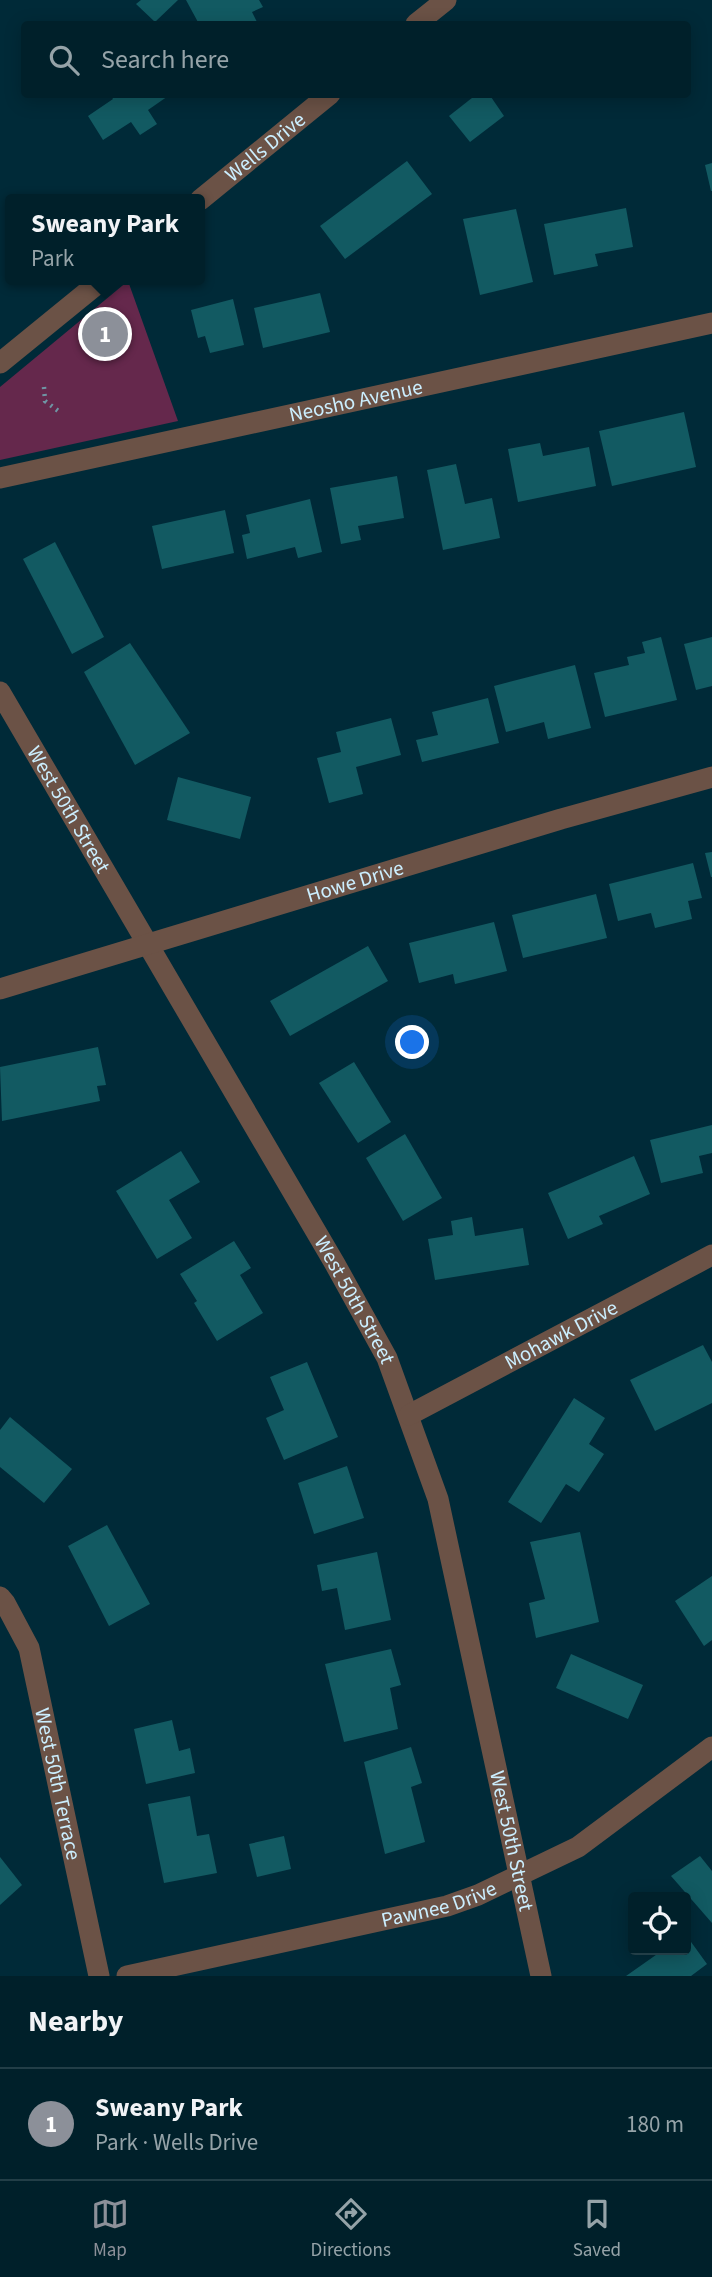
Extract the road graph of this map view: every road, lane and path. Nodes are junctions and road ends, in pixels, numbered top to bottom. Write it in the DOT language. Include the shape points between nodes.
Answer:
graph roads {
  1 [pos="446,0"];
  2 [pos="420,21"];
  3 [pos="325,98"];
  4 [pos="205,196"];
  5 [pos="96,285"];
  6 [pos="712,323"];
  7 [pos="0,363"];
  8 [pos="44,387"];
  9 [pos="61,413"];
  10 [pos="0,478"];
  11 [pos="0,692"];
  12 [pos="712,777"];
  13 [pos="148,944"];
  14 [pos="0,989"];
  15 [pos="712,1255"];
  16 [pos="409,1415"];
  17 [pos="0,1597"];
  18 [pos="712,1747"];
  19 [pos="520,1877"];
  20 [pos="100,1976"];
  21 [pos="127,1976"];
  22 [pos="541,1976"];
  1 -- 2 [label="street"];
  3 -- 4 [label="street, Wells Drive"];
  5 -- 7 [label="street"];
  6 -- 10 [label="street, Neosho Avenue"];
  8 -- 9 [label="path" via="45,401"];
  11 -- 13 [label="street, West 50th Street"];
  12 -- 13 [label="street, Howe Drive"];
  13 -- 14 [label="street, Howe Drive"];
  13 -- 16 [label="street, West 50th Street" via="368,1322"];
  15 -- 16 [label="street, Mohawk Drive"];
  16 -- 19 [label="street, West 50th Street" via="452,1557"];
  17 -- 20 [label="street, West 50th Terrace" via="29,1648"];
  18 -- 19 [label="street, Pawnee Drive" via="578,1847"];
  19 -- 21 [label="street, Pawnee Drive" via="447,1906"];
  19 -- 22 [label="street, West 50th Street"];
}
